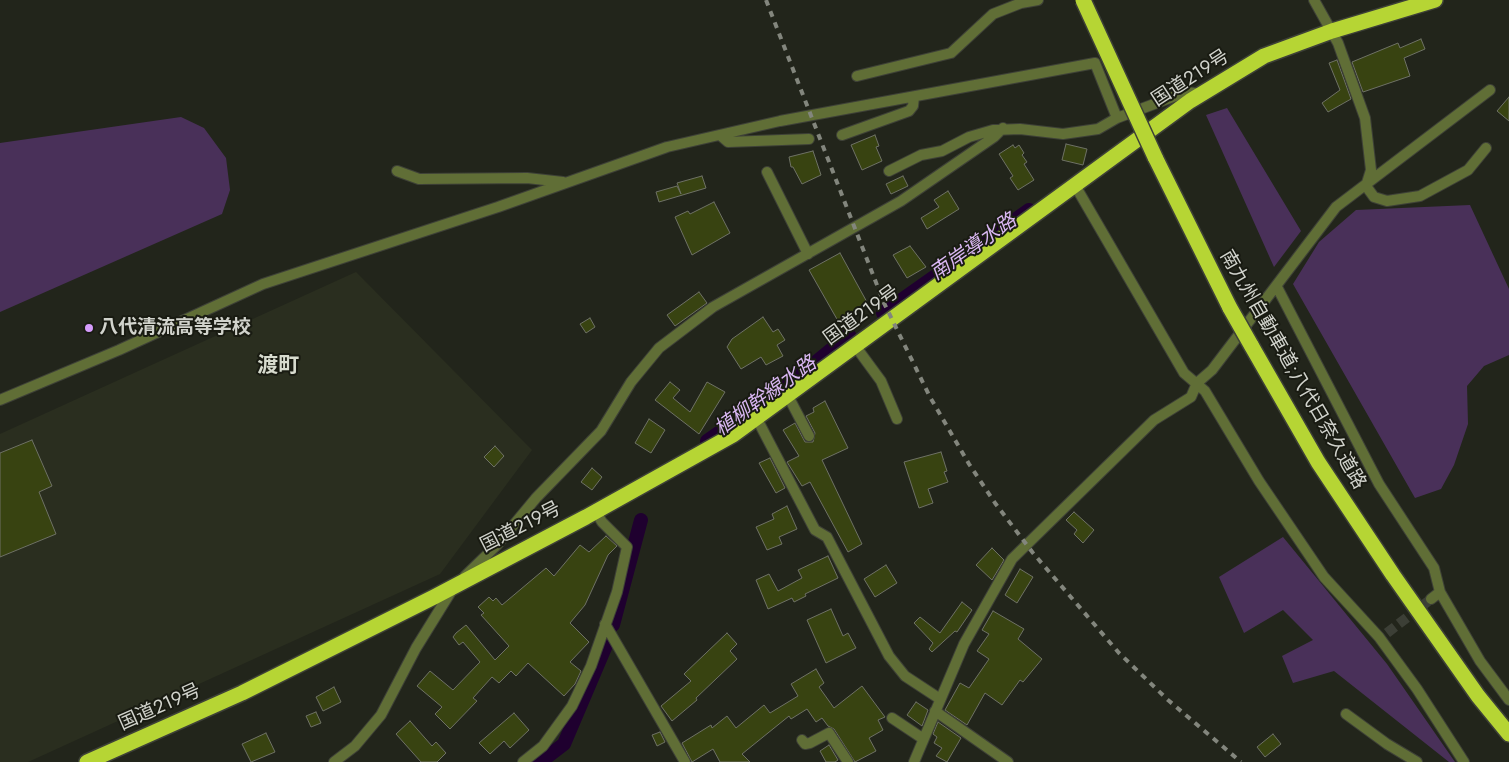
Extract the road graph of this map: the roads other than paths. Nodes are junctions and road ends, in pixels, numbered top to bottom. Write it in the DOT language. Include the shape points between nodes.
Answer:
graph roads {
  1 [pos="1038,0"];
  2 [pos="1083,0"];
  3 [pos="1314,0"];
  4 [pos="1434,0"];
  5 [pos="1332,30"];
  6 [pos="857,76"];
  7 [pos="1490,90"];
  8 [pos="1202,94"];
  9 [pos="914,97"];
  10 [pos="1117,118"];
  11 [pos="1003,128"];
  12 [pos="720,135"];
  13 [pos="842,135"];
  14 [pos="809,139"];
  15 [pos="1486,148"];
  16 [pos="396,171"];
  17 [pos="889,171"];
  18 [pos="767,172"];
  19 [pos="566,182"];
  20 [pos="1076,186"];
  21 [pos="1366,186"];
  22 [pos="808,254"];
  23 [pos="1277,286"];
  24 [pos="856,347"];
  25 [pos="1197,383"];
  26 [pos="787,394"];
  27 [pos="0,400"];
  28 [pos="756,417"];
  29 [pos="897,419"];
  30 [pos="810,436"];
  31 [pos="596,512"];
  32 [pos="456,584"];
  33 [pos="1440,592"];
  34 [pos="1431,599"];
  35 [pos="605,624"];
  36 [pos="940,699"];
  37 [pos="1509,700"];
  38 [pos="935,711"];
  39 [pos="1346,714"];
  40 [pos="892,718"];
  41 [pos="1509,734"];
  42 [pos="922,738"];
  43 [pos="802,740"];
  44 [pos="87,762"];
  45 [pos="334,762"];
  46 [pos="524,762"];
  47 [pos="685,762"];
  48 [pos="848,762"];
  49 [pos="914,762"];
  50 [pos="1008,762"];
  51 [pos="1417,762"];
  52 [pos="1464,762"];
  1 -- 6 [label="street" via="993,14 951,52"];
  2 -- 41 [label="highway, 南九州自動車道;八代日奈久道路, bridge" via="1155,157 1230,308 1318,462 1478,696"];
  3 -- 5 [label="street"];
  4 -- 5 [label="highway, 国道219号"];
  5 -- 8 [label="highway, 国道219号" via="1264,56"];
  5 -- 21 [label="street" via="1365,118 1371,170"];
  7 -- 21 [label="street"];
  8 -- 10 [label="street" via="1186,92"];
  8 -- 20 [label="highway, 国道219号"];
  9 -- 10 [label="street" via="1095,63"];
  9 -- 12 [label="street"];
  9 -- 13 [label="street" via="909,111"];
  10 -- 11 [label="street" via="1098,129 1063,134"];
  11 -- 17 [label="street" via="969,137 942,152 921,154"];
  11 -- 22 [label="street" via="901,201"];
  12 -- 14 [label="street" via="728,142"];
  12 -- 19 [label="street" via="667,147"];
  15 -- 21 [label="street" via="1468,170 1420,196 1387,201 1374,197"];
  16 -- 19 [label="street" via="419,179 527,178"];
  18 -- 22 [label="street"];
  19 -- 27 [label="street" via="262,284"];
  20 -- 24 [label="highway, 国道219号"];
  20 -- 25 [label="street" via="1184,373"];
  21 -- 23 [label="street" via="1336,208"];
  22 -- 32 [label="street" via="713,307 659,348 631,382 600,431 484,559"];
  23 -- 25 [label="street" via="1212,370"];
  23 -- 33 [label="street" via="1379,484 1434,568"];
  24 -- 26 [label="highway, 国道219号"];
  24 -- 29 [label="street" via="881,381"];
  25 -- 36 [label="street" via="1191,398 1154,420 1012,559 964,644"];
  25 -- 52 [label="street" via="1324,577 1383,635"];
  26 -- 28 [label="highway, 国道219号"];
  26 -- 30 [label="street"];
  28 -- 31 [label="highway, 国道219号" via="733,435"];
  28 -- 36 [label="street" via="815,530 827,537 889,656 905,676"];
  31 -- 32 [label="highway, 国道219号"];
  31 -- 35 [label="street" via="627,547 617,592"];
  32 -- 44 [label="highway, 国道219号" via="242,693"];
  32 -- 45 [label="street" via="416,648 381,714 355,746"];
  33 -- 34 [label="street"];
  33 -- 37 [label="street" via="1480,661"];
  35 -- 46 [label="street" via="591,666 572,706 542,746"];
  35 -- 47 [label="street"];
  36 -- 38 [label="street"];
  38 -- 42 [label="street"];
  38 -- 50 [label="street"];
  39 -- 51 [label="street"];
  40 -- 42 [label="street"];
  42 -- 49 [label="street"];
  43 -- 48 [label="street" via="805,744 810,743 829,733"];
}
